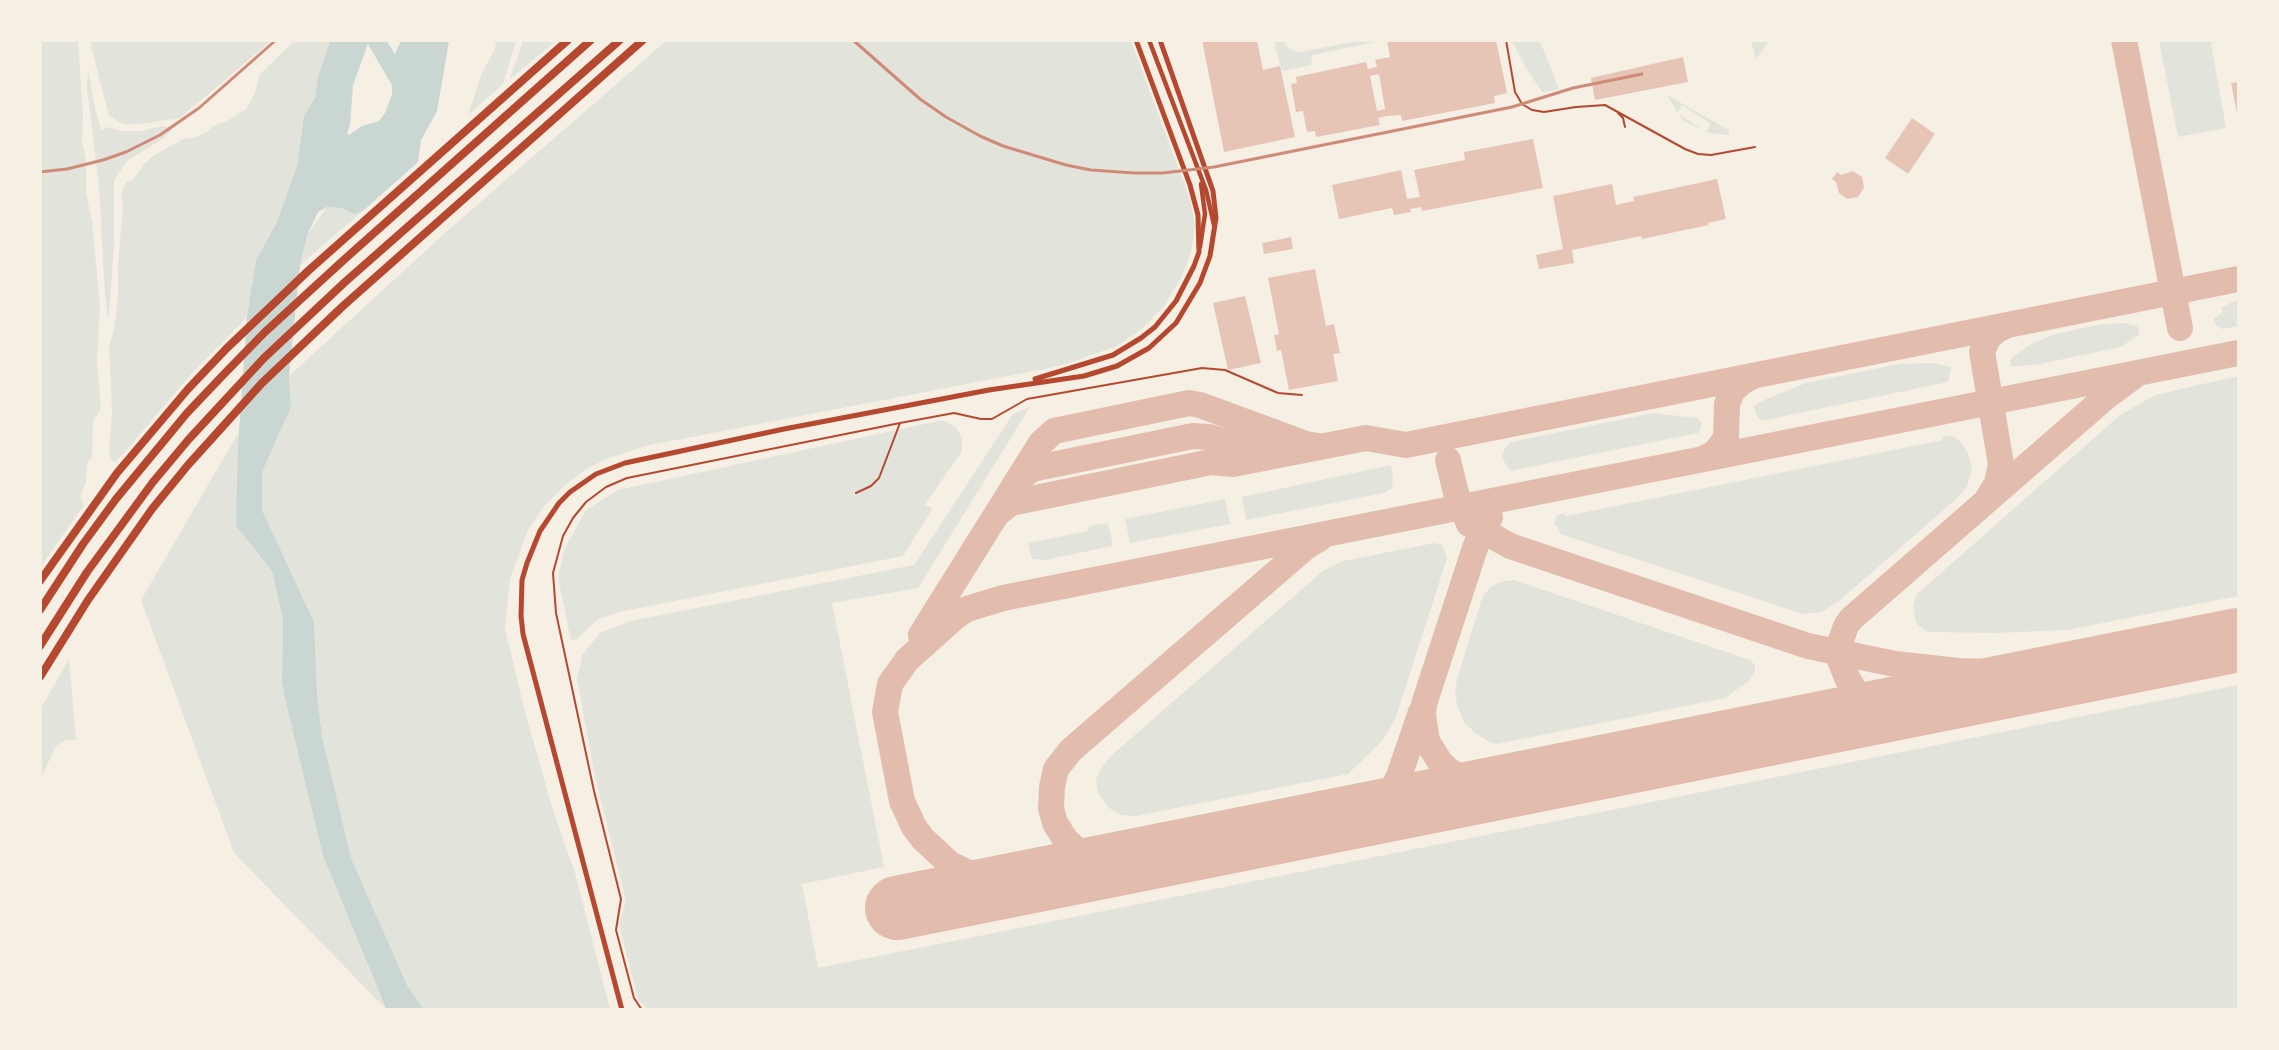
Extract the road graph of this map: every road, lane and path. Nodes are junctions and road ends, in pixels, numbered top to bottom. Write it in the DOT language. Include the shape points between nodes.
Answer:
graph roads {
  1 [pos="568,40"];
  2 [pos="591,40"];
  3 [pos="621,40"];
  4 [pos="643,40"];
  5 [pos="649,40"];
  6 [pos="1136,40"];
  7 [pos="1149,40"];
  8 [pos="1160,40"];
  9 [pos="1506,40"];
  10 [pos="592,86"];
  11 [pos="1616,111"];
  12 [pos="1625,127"];
  13 [pos="1755,147"];
  14 [pos="1198,173"];
  15 [pos="1214,231"];
  16 [pos="1199,252"];
  17 [pos="1019,384"];
  18 [pos="1302,395"];
  19 [pos="900,423"];
  20 [pos="856,493"];
  21 [pos="40,581"];
  22 [pos="40,610"];
  23 [pos="40,646"];
  24 [pos="40,677"];
  25 [pos="622,1010"];
  26 [pos="642,1010"];
  1 -- 21 [label="highway" via="227,348 117,473"];
  2 -- 22 [label="highway" via="305,295 226,372 116,500"];
  3 -- 23 [label="highway" via="264,358 153,482 87,572"];
  4 -- 10 [label="highway"];
  5 -- 10 [label="highway"];
  6 -- 16 [label="street" via="1193,195"];
  7 -- 14 [label="street"];
  8 -- 15 [label="street" via="1213,191"];
  9 -- 11 [label="lane" via="1515,92 1527,108 1544,112 1605,105"];
  10 -- 24 [label="highway" via="302,344 225,423 152,509"];
  11 -- 12 [label="lane"];
  11 -- 13 [label="lane" via="1698,154"];
  14 -- 15 [label="street" via="1210,202"];
  14 -- 16 [label="street" via="1205,214"];
  15 -- 17 [label="street" via="1206,269 1191,299 1176,323 1149,348 1099,372"];
  16 -- 17 [label="street" via="1176,301 1141,338 1113,355"];
  17 -- 25 [label="street" via="615,466 570,492 540,531 522,580 523,634"];
  18 -- 19 [label="lane" via="1278,393 1212,367 1028,399 992,419 954,413"];
  19 -- 20 [label="lane" via="879,478"];
  19 -- 26 [label="lane" via="627,478 586,502 563,536 553,573 556,613 621,899 615,926 634,998"];
}
